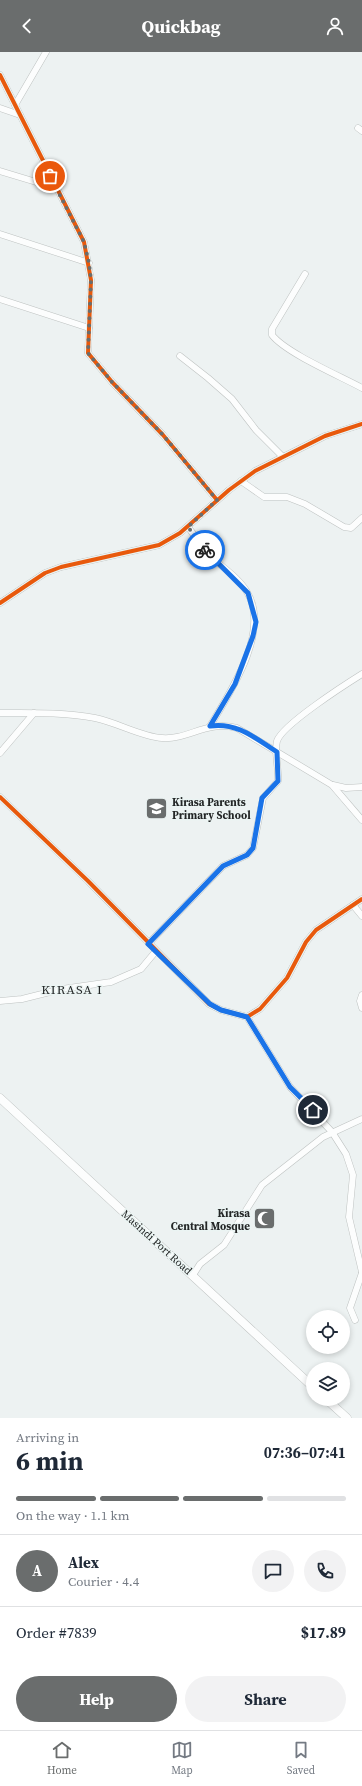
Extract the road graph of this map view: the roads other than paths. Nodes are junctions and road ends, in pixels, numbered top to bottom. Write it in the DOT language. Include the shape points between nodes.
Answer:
graph roads {
  1 [pos="46,52"];
  2 [pos="0,75"];
  3 [pos="15,105"];
  4 [pos="0,108"];
  5 [pos="20,115"];
  6 [pos="0,171"];
  7 [pos="56,188"];
  8 [pos="0,234"];
  9 [pos="89,263"];
  10 [pos="305,274"];
  11 [pos="0,299"];
  12 [pos="89,328"];
  13 [pos="180,356"];
  14 [pos="362,388"];
  15 [pos="362,424"];
  16 [pos="282,456"];
  17 [pos="241,481"];
  18 [pos="217,500"];
  19 [pos="362,518"];
  20 [pos="188,527"];
  21 [pos="0,603"];
  22 [pos="362,674"];
  23 [pos="0,713"];
  24 [pos="34,713"];
  25 [pos="210,726"];
  26 [pos="277,752"];
  27 [pos="0,753"];
  28 [pos="332,785"];
  29 [pos="362,787"];
  30 [pos="0,797"];
  31 [pos="362,820"];
  32 [pos="362,900"];
  33 [pos="353,905"];
  34 [pos="362,916"];
  35 [pos="148,944"];
  36 [pos="156,951"];
  37 [pos="362,995"];
  38 [pos="0,1001"];
  39 [pos="362,1008"];
  40 [pos="247,1017"];
  41 [pos="0,1098"];
  42 [pos="362,1118"];
  43 [pos="332,1132"];
  44 [pos="360,1256"];
  45 [pos="362,1273"];
  46 [pos="193,1275"];
  47 [pos="355,1320"];
  48 [pos="306,1380"];
  49 [pos="334,1406"];
  50 [pos="347,1418"];
  1 -- 3 [label="street"];
  2 -- 3 [label="street"];
  3 -- 5 [label="street"];
  4 -- 5 [label="street"];
  5 -- 7 [label="street"];
  6 -- 7 [label="street"];
  7 -- 9 [label="street" via="84,242"];
  8 -- 9 [label="street"];
  9 -- 12 [label="street"];
  10 -- 14 [label="street" via="274,326 272,335 278,342 310,361"];
  11 -- 12 [label="street"];
  12 -- 18 [label="street" via="88,350 91,358 116,388 159,430"];
  13 -- 16 [label="street" via="232,400 256,430"];
  15 -- 16 [label="street" via="326,436"];
  16 -- 17 [label="street"];
  17 -- 18 [label="street"];
  17 -- 19 [label="street" via="264,497 285,497 300,502 344,527 351,528"];
  18 -- 20 [label="street"];
  20 -- 21 [label="street" via="152,548 61,567 45,574"];
  20 -- 25 [label="street" via="205,550 248,593 256,622 235,684"];
  22 -- 26 [label="street" via="289,726 278,740"];
  23 -- 24 [label="street"];
  24 -- 25 [label="street" via="95,718 161,738 176,737"];
  24 -- 27 [label="street"];
  25 -- 26 [label="street" via="237,728"];
  26 -- 28 [label="street"];
  26 -- 35 [label="street" via="278,781 262,798 253,848 247,855 223,866"];
  28 -- 29 [label="street" via="346,788"];
  28 -- 31 [label="street"];
  30 -- 35 [label="street" via="88,881"];
  32 -- 33 [label="street"];
  33 -- 34 [label="street"];
  33 -- 40 [label="street" via="316,930 306,942 287,978 260,1009"];
  35 -- 36 [label="street"];
  36 -- 38 [label="street" via="141,969 111,982"];
  36 -- 40 [label="street" via="210,1004 221,1010"];
  37 -- 39 [label="street"];
  40 -- 43 [label="street" via="290,1087"];
  41 -- 46 [label="main road, Masindi Port Road"];
  42 -- 43 [label="street"];
  43 -- 44 [label="street" via="346,1154 353,1172 349,1217"];
  43 -- 46 [label="street" via="262,1185 224,1245 200,1264"];
  44 -- 45 [label="street"];
  45 -- 47 [label="street" via="350,1308"];
  46 -- 48 [label="main road, Masindi Port Road"];
  49 -- 50 [label="main road"];
}
